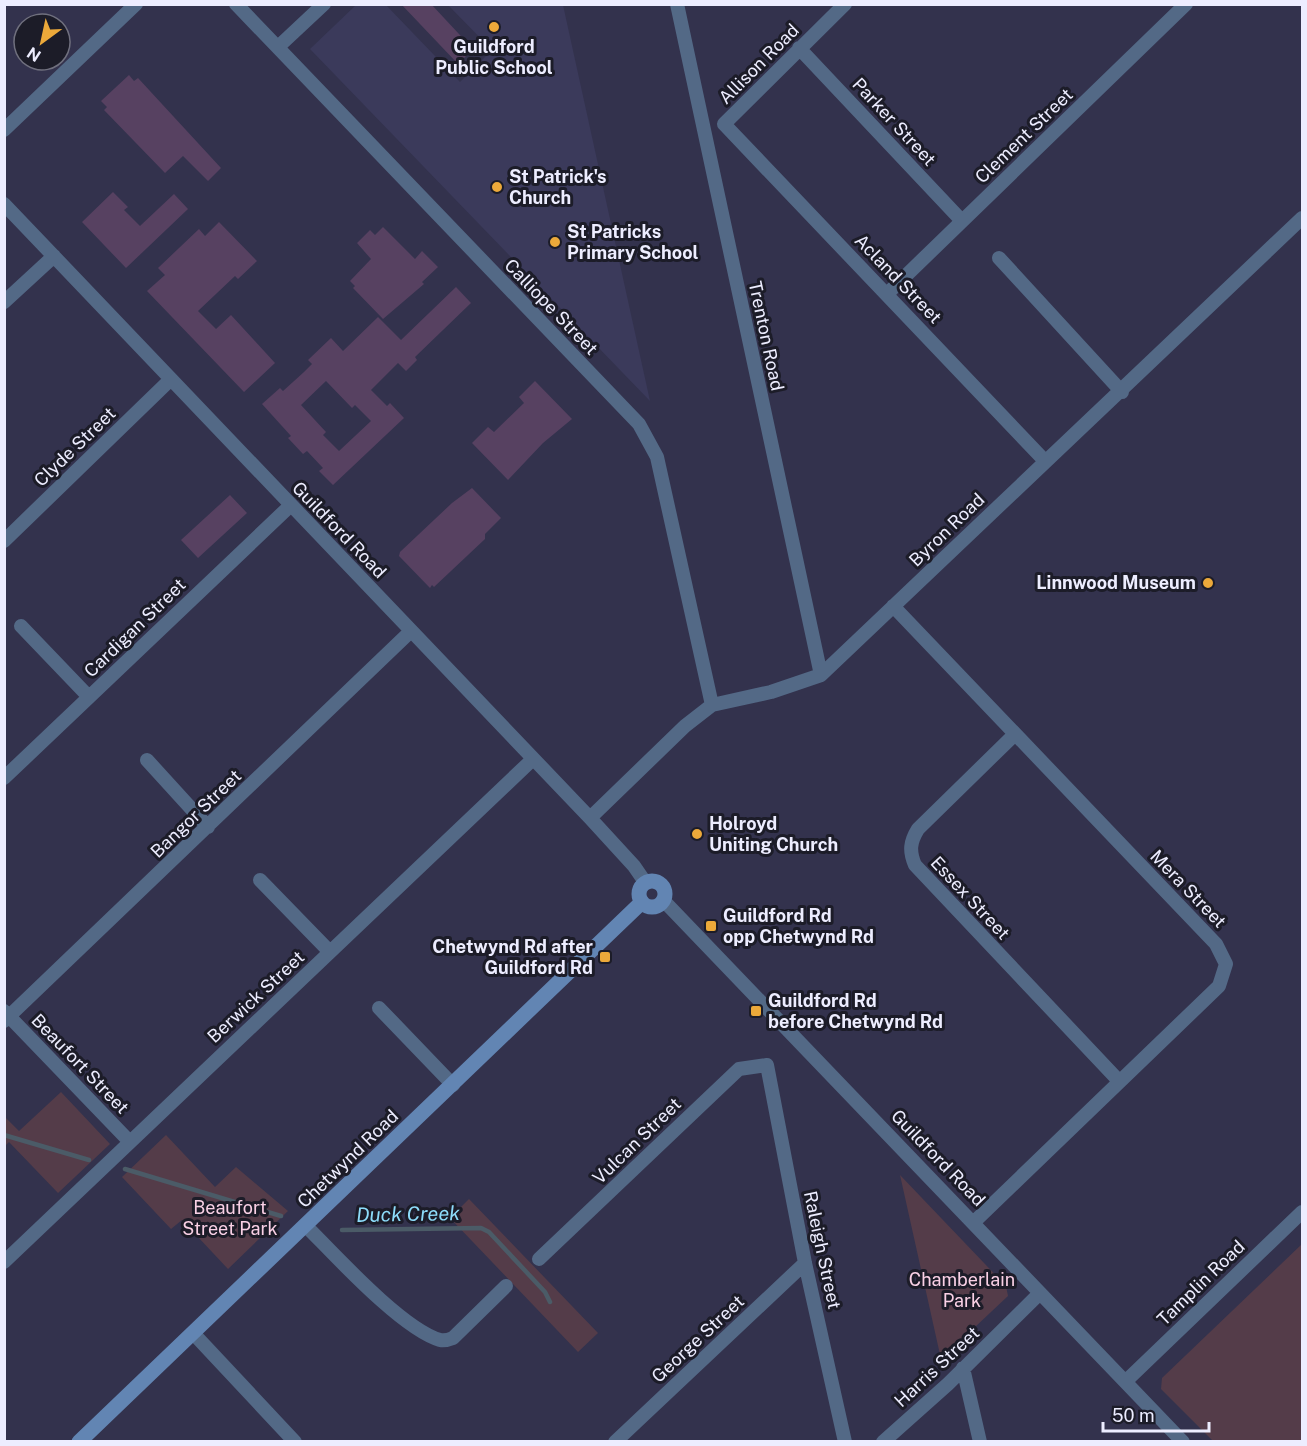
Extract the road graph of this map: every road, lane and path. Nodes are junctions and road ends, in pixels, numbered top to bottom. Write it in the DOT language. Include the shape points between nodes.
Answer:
graph roads {
  1 [pos="136,4"];
  2 [pos="236,4"];
  3 [pos="324,4"];
  4 [pos="677,4"];
  5 [pos="844,4"];
  6 [pos="1186,4"];
  7 [pos="278,47"];
  8 [pos="799,48"];
  9 [pos="724,124"];
  10 [pos="702,125"];
  11 [pos="4,130"];
  12 [pos="4,204"];
  13 [pos="1302,218"];
  14 [pos="962,221"];
  15 [pos="54,256"];
  16 [pos="999,258"];
  17 [pos="888,293"];
  18 [pos="4,302"];
  19 [pos="170,380"];
  20 [pos="1122,392"];
  21 [pos="1045,461"];
  22 [pos="291,505"];
  23 [pos="4,541"];
  24 [pos="893,606"];
  25 [pos="21,626"];
  26 [pos="411,631"];
  27 [pos="821,675"];
  28 [pos="89,697"];
  29 [pos="712,705"];
  30 [pos="1014,735"];
  31 [pos="533,759"];
  32 [pos="147,760"];
  33 [pos="4,778"];
  34 [pos="590,819"];
  35 [pos="208,826"];
  36 [pos="260,880"];
  37 [pos="645,882"];
  38 [pos="664,901"];
  39 [pos="642,902"];
  40 [pos="330,952"];
  41 [pos="379,1008"];
  42 [pos="6,1016"];
  43 [pos="767,1065"];
  44 [pos="1119,1081"];
  45 [pos="453,1085"];
  46 [pos="130,1142"];
  47 [pos="1302,1212"];
  48 [pos="974,1222"];
  49 [pos="306,1226"];
  50 [pos="538,1259"];
  51 [pos="4,1262"];
  52 [pos="805,1263"];
  53 [pos="506,1286"];
  54 [pos="1040,1293"];
  55 [pos="192,1333"];
  56 [pos="963,1368"];
  57 [pos="1126,1381"];
  58 [pos="885,1440"];
  59 [pos="79,1442"];
  60 [pos="295,1442"];
  61 [pos="615,1442"];
  62 [pos="845,1442"];
  63 [pos="980,1442"];
  64 [pos="1183,1442"];
  1 -- 11 [label="street"];
  2 -- 7 [label="street, Calliope Street"];
  3 -- 7 [label="street"];
  4 -- 10 [label="street, Trenton Road"];
  5 -- 8 [label="street, Allison Road"];
  6 -- 14 [label="street, Clement Street"];
  7 -- 29 [label="street, Calliope Street" via="649,438 657,457"];
  8 -- 9 [label="street, Allison Road"];
  8 -- 14 [label="street, Parker Street"];
  9 -- 10 [label="street"];
  9 -- 17 [label="street, Acland Street"];
  10 -- 27 [label="street, Trenton Road"];
  12 -- 15 [label="street, Guildford Road"];
  13 -- 20 [label="street, Byron Road"];
  14 -- 17 [label="street, Clement Street"];
  15 -- 18 [label="street"];
  15 -- 19 [label="street, Guildford Road"];
  16 -- 20 [label="street"];
  17 -- 21 [label="street, Acland Street"];
  19 -- 22 [label="street, Guildford Road"];
  19 -- 23 [label="street, Clyde Street"];
  20 -- 21 [label="street, Byron Road"];
  21 -- 24 [label="street, Byron Road"];
  22 -- 26 [label="street, Guildford Road"];
  22 -- 28 [label="street, Cardigan Street"];
  24 -- 27 [label="street, Byron Road"];
  24 -- 30 [label="street, Mera Street"];
  25 -- 28 [label="street"];
  26 -- 31 [label="street, Guildford Road"];
  26 -- 35 [label="street, Bangor Street"];
  27 -- 29 [label="street, Byron Road" via="771,692"];
  28 -- 33 [label="street, Cardigan Street"];
  29 -- 34 [label="street, Byron Road" via="685,726"];
  30 -- 44 [label="street, Essex Street" via="918,829 911,840 910,854 915,865"];
  30 -- 44 [label="street, Mera Street" via="1216,944 1226,964 1219,986"];
  31 -- 34 [label="street, Guildford Road"];
  31 -- 40 [label="street, Berwick Street"];
  32 -- 35 [label="street"];
  34 -- 37 [label="street, Guildford Road"];
  35 -- 42 [label="street, Bangor Street"];
  36 -- 40 [label="street"];
  37 -- 38 [label="street" via="654,880 662,884 666,892"];
  37 -- 39 [label="street" via="639,894"];
  38 -- 39 [label="street" via="653,907"];
  38 -- 48 [label="street, Guildford Road"];
  39 -- 45 [label="street, Chetwynd Road"];
  40 -- 46 [label="street, Berwick Street"];
  41 -- 45 [label="street"];
  42 -- 46 [label="street, Beaufort Street"];
  43 -- 50 [label="street, Vulcan Street" via="739,1069"];
  43 -- 52 [label="street, Raleigh Street"];
  44 -- 48 [label="street, Mera Street"];
  45 -- 49 [label="street, Chetwynd Road"];
  46 -- 51 [label="street, Berwick Street"];
  47 -- 57 [label="street, Tamplin Road"];
  48 -- 54 [label="street, Guildford Road"];
  49 -- 53 [label="street" via="388,1306 442,1341 453,1338"];
  49 -- 55 [label="street, Chetwynd Road"];
  52 -- 61 [label="street, George Street"];
  52 -- 62 [label="street, Raleigh Street"];
  54 -- 56 [label="street, Harris Street"];
  54 -- 57 [label="street, Guildford Road"];
  55 -- 59 [label="street, Chetwynd Road"];
  55 -- 60 [label="street"];
  56 -- 58 [label="street, Harris Street"];
  56 -- 63 [label="street"];
  57 -- 64 [label="street, Guildford Road"];
}
